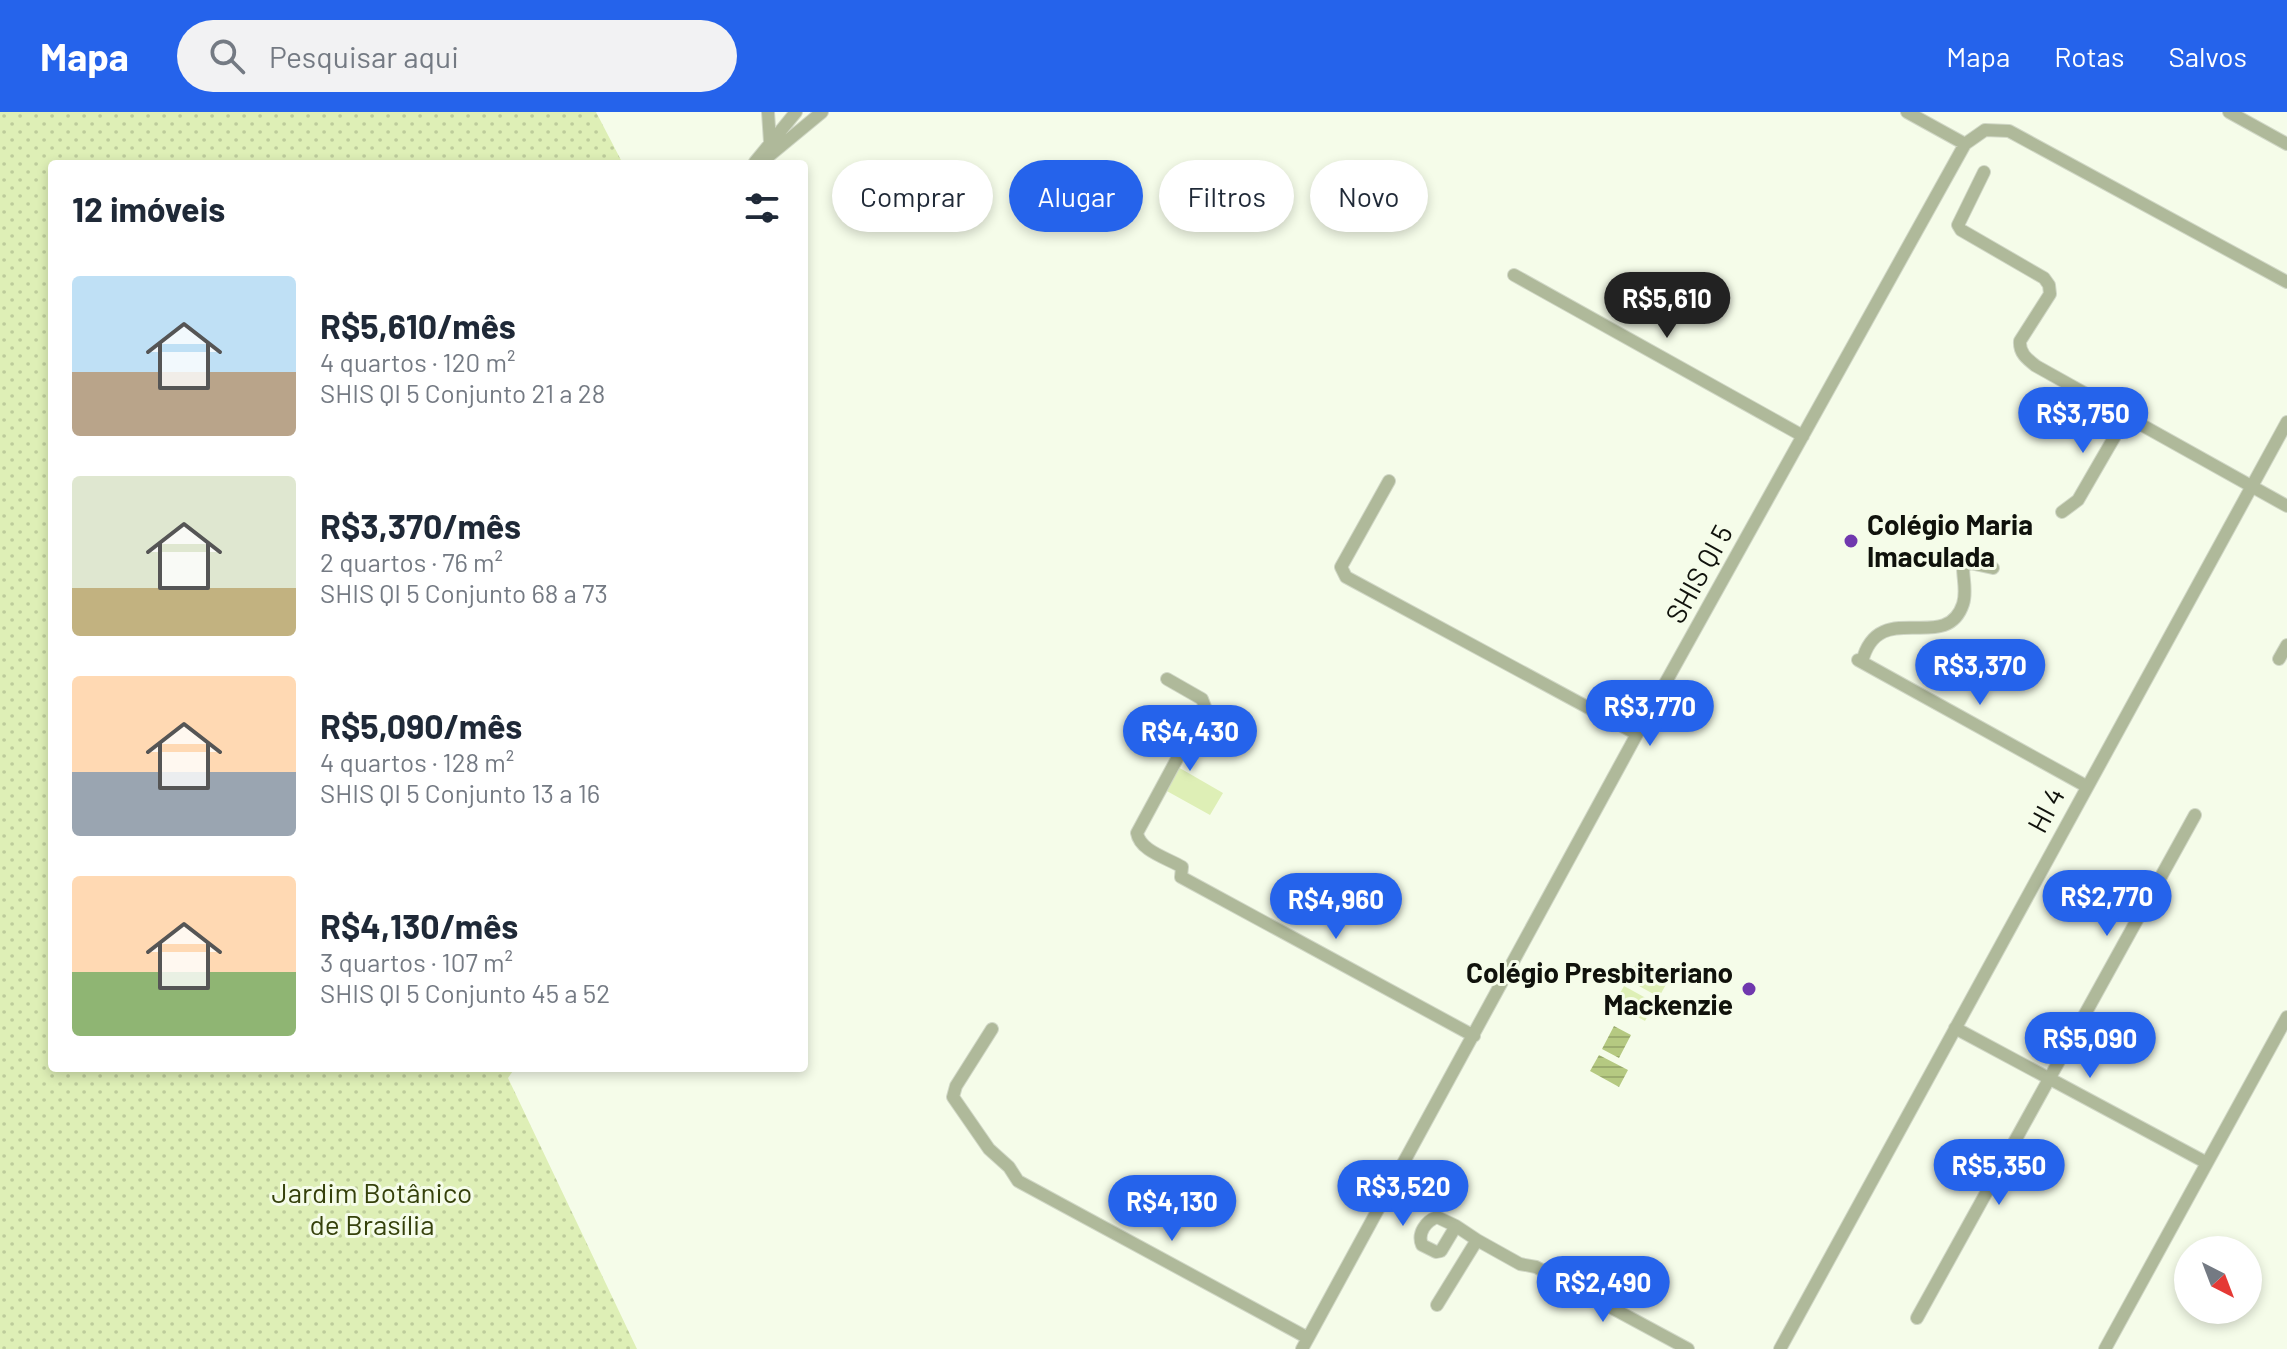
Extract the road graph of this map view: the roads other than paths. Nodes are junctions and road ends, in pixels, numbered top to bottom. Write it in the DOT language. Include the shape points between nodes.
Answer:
graph roads {
  1 [pos="768,112"];
  2 [pos="822,112"];
  3 [pos="1907,112"];
  4 [pos="2229,112"];
  5 [pos="792,113"];
  6 [pos="806,128"];
  7 [pos="770,142"];
  8 [pos="1965,144"];
  9 [pos="2287,144"];
  10 [pos="759,160"];
  11 [pos="762,160"];
  12 [pos="1984,172"];
  13 [pos="1514,275"];
  14 [pos="2287,282"];
  15 [pos="2126,417"];
  16 [pos="2287,422"];
  17 [pos="1803,436"];
  18 [pos="1389,481"];
  19 [pos="2252,487"];
  20 [pos="2287,506"];
  21 [pos="2062,512"];
  22 [pos="1993,568"];
  23 [pos="2287,645"];
  24 [pos="2279,659"];
  25 [pos="1167,679"];
  26 [pos="1637,734"];
  27 [pos="2086,786"];
  28 [pos="2195,815"];
  29 [pos="2287,1017"];
  30 [pos="1955,1028"];
  31 [pos="992,1029"];
  32 [pos="1474,1036"];
  33 [pos="2049,1078"];
  34 [pos="2207,1163"];
  35 [pos="1456,1226"];
  36 [pos="1477,1240"];
  37 [pos="1437,1305"];
  38 [pos="1917,1318"];
  39 [pos="1305,1343"];
  40 [pos="1688,1349"];
  41 [pos="1780,1349"];
  42 [pos="2105,1349"];
  1 -- 7 [label="street"];
  2 -- 6 [label="street"];
  3 -- 8 [label="street"];
  4 -- 9 [label="street"];
  5 -- 6 [label="street"];
  5 -- 7 [label="street"];
  6 -- 11 [label="street"];
  7 -- 10 [label="street"];
  8 -- 14 [label="street" via="1985,130 2009,131"];
  8 -- 17 [label="street, SHIS QI 5"];
  12 -- 15 [label="street" via="1958,225 2049,285 2050,294 2020,348 2036,366"];
  13 -- 17 [label="street"];
  15 -- 19 [label="street"];
  15 -- 21 [label="street" via="2078,500"];
  16 -- 19 [label="street, HI 4"];
  17 -- 26 [label="street, SHIS QI 5"];
  18 -- 26 [label="street" via="1341,567 1346,577"];
  19 -- 20 [label="street"];
  19 -- 27 [label="street, HI 4"];
  22 -- 27 [label="street" via="1970,563 1963,567 1963,606 1948,624 1887,628 1868,643 1860,661"];
  23 -- 24 [label="street"];
  25 -- 32 [label="street" via="1202,699 1205,707 1137,833 1138,840 1182,867 1181,877"];
  26 -- 32 [label="street, SHIS QI 5"];
  27 -- 30 [label="street, HI 4"];
  28 -- 33 [label="street"];
  29 -- 34 [label="street"];
  30 -- 33 [label="street"];
  30 -- 41 [label="street, HI 4"];
  31 -- 39 [label="street" via="953,1097 1018,1181"];
  32 -- 39 [label="street, SHIS QI 5"];
  33 -- 34 [label="street"];
  33 -- 38 [label="street"];
  34 -- 42 [label="street"];
  35 -- 36 [label="street"];
  36 -- 37 [label="street"];
  36 -- 40 [label="street"];
}
